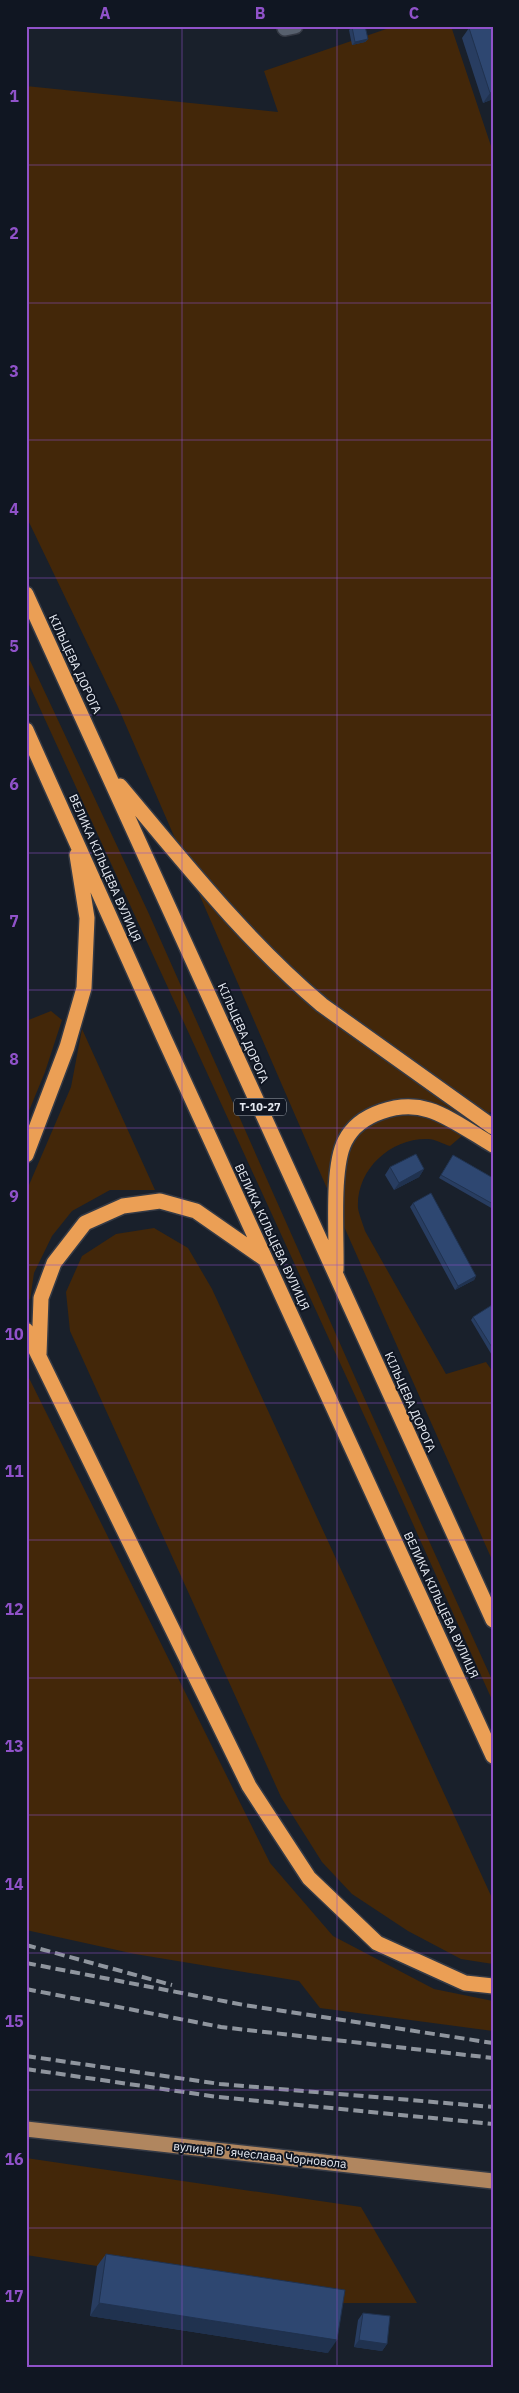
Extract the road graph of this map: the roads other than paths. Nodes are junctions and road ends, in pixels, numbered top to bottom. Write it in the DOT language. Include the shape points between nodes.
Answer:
graph roads {
  1 [pos="26,594"];
  2 [pos="26,730"];
  3 [pos="108,771"];
  4 [pos="74,834"];
  5 [pos="493,1127"];
  6 [pos="493,1145"];
  7 [pos="26,1155"];
  8 [pos="266,1259"];
  9 [pos="336,1277"];
  10 [pos="26,1330"];
  11 [pos="38,1356"];
  12 [pos="493,1620"];
  13 [pos="493,1756"];
  14 [pos="493,1986"];
  15 [pos="26,2129"];
  16 [pos="493,2181"];
  1 -- 3 [label="highway, КІЛЬЦЕВА ДОРОГА / Т-10-27"];
  2 -- 4 [label="highway, ВЕЛИКА КІЛЬЦЕВА ВУЛИЦЯ"];
  3 -- 5 [label="highway" via="207,890 298,985"];
  3 -- 9 [label="highway, КІЛЬЦЕВА ДОРОГА / Т-10-27"];
  4 -- 7 [label="highway" via="87,918 84,988 67,1047"];
  4 -- 8 [label="highway, ВЕЛИКА КІЛЬЦЕВА ВУЛИЦЯ"];
  6 -- 9 [label="highway" via="428,1110 389,1110 360,1122 345,1141 338,1168"];
  8 -- 11 [label="highway" via="196,1211 160,1201 123,1206 85,1223 54,1262 41,1298"];
  8 -- 13 [label="highway, ВЕЛИКА КІЛЬЦЕВА ВУЛИЦЯ"];
  9 -- 12 [label="highway, КІЛЬЦЕВА ДОРОГА / Т-10-27"];
  10 -- 11 [label="highway"];
  11 -- 14 [label="highway" via="248,1786 310,1878 377,1943 465,1983"];
  15 -- 16 [label="main road, вулиця Вʼячеслава Чорновола"];
}
